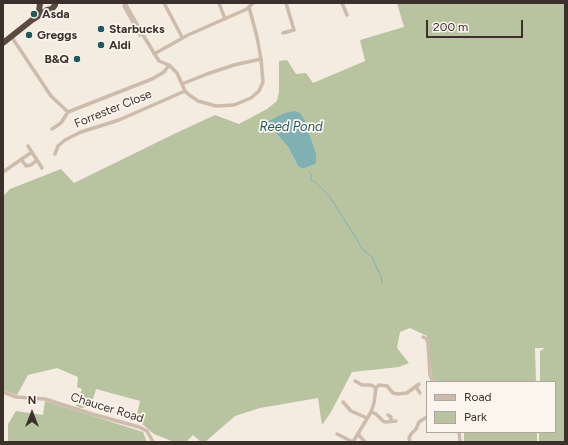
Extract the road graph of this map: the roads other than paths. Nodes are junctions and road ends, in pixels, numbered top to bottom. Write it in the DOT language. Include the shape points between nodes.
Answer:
graph roads {
  1 [pos="55,3"];
  2 [pos="125,3"];
  3 [pos="164,3"];
  4 [pos="219,3"];
  5 [pos="253,3"];
  6 [pos="286,3"];
  7 [pos="342,3"];
  8 [pos="40,4"];
  9 [pos="249,7"];
  10 [pos="47,10"];
  11 [pos="347,15"];
  12 [pos="225,19"];
  13 [pos="32,20"];
  14 [pos="283,33"];
  15 [pos="11,36"];
  16 [pos="182,38"];
  17 [pos="3,43"];
  18 [pos="154,54"];
  19 [pos="261,59"];
  20 [pos="169,65"];
  21 [pos="182,84"];
  22 [pos="185,91"];
  23 [pos="68,112"];
  24 [pos="52,129"];
  25 [pos="28,146"];
  26 [pos="32,152"];
  27 [pos="55,154"];
  28 [pos="21,159"];
  29 [pos="37,160"];
  30 [pos="42,168"];
  31 [pos="3,172"];
  32 [pos="423,337"];
  33 [pos="355,381"];
  34 [pos="433,381"];
  35 [pos="376,388"];
  36 [pos="3,392"];
  37 [pos="420,393"];
  38 [pos="343,402"];
  39 [pos="371,412"];
  40 [pos="388,415"];
  41 [pos="367,418"];
  42 [pos="426,418"];
  43 [pos="391,421"];
  44 [pos="396,421"];
  45 [pos="337,434"];
  46 [pos="358,434"];
  47 [pos="409,440"];
  48 [pos="153,442"];
  49 [pos="353,442"];
  50 [pos="365,442"];
  1 -- 10 [label="highway" via="54,7"];
  2 -- 18 [label="street"];
  3 -- 16 [label="street"];
  4 -- 12 [label="street"];
  5 -- 9 [label="street"];
  6 -- 14 [label="street" via="294,30"];
  7 -- 11 [label="street"];
  8 -- 10 [label="highway"];
  8 -- 13 [label="highway" via="39,11"];
  9 -- 12 [label="street"];
  9 -- 19 [label="street"];
  10 -- 13 [label="highway"];
  12 -- 16 [label="street"];
  13 -- 15 [label="highway"];
  15 -- 17 [label="highway"];
  15 -- 23 [label="street" via="51,96"];
  16 -- 18 [label="street"];
  18 -- 20 [label="street" via="159,62"];
  19 -- 21 [label="street" via="234,65"];
  19 -- 22 [label="street" via="263,82 259,91 251,98 234,105 216,106 198,101"];
  20 -- 21 [label="street" via="177,73"];
  20 -- 23 [label="street" via="164,72 152,79"];
  21 -- 22 [label="street"];
  22 -- 27 [label="street, Forrester Close" via="119,120 81,132 65,140 58,146"];
  23 -- 24 [label="street" via="61,123"];
  25 -- 26 [label="street"];
  26 -- 28 [label="street"];
  26 -- 29 [label="street"];
  28 -- 29 [label="street" via="26,166"];
  28 -- 31 [label="street"];
  29 -- 30 [label="street"];
  32 -- 34 [label="street" via="428,343"];
  33 -- 35 [label="street"];
  35 -- 37 [label="street" via="384,385 398,394 406,393 418,386"];
  35 -- 39 [label="street"];
  36 -- 48 [label="street, Chaucer Road" via="16,397 45,399 139,427 147,431"];
  38 -- 41 [label="street" via="351,410"];
  39 -- 41 [label="street"];
  39 -- 43 [label="street" via="383,421"];
  40 -- 43 [label="street"];
  41 -- 46 [label="street"];
  42 -- 47 [label="street" via="420,422"];
  43 -- 44 [label="street"];
  45 -- 49 [label="street"];
  46 -- 49 [label="street"];
  46 -- 50 [label="street"];
}
